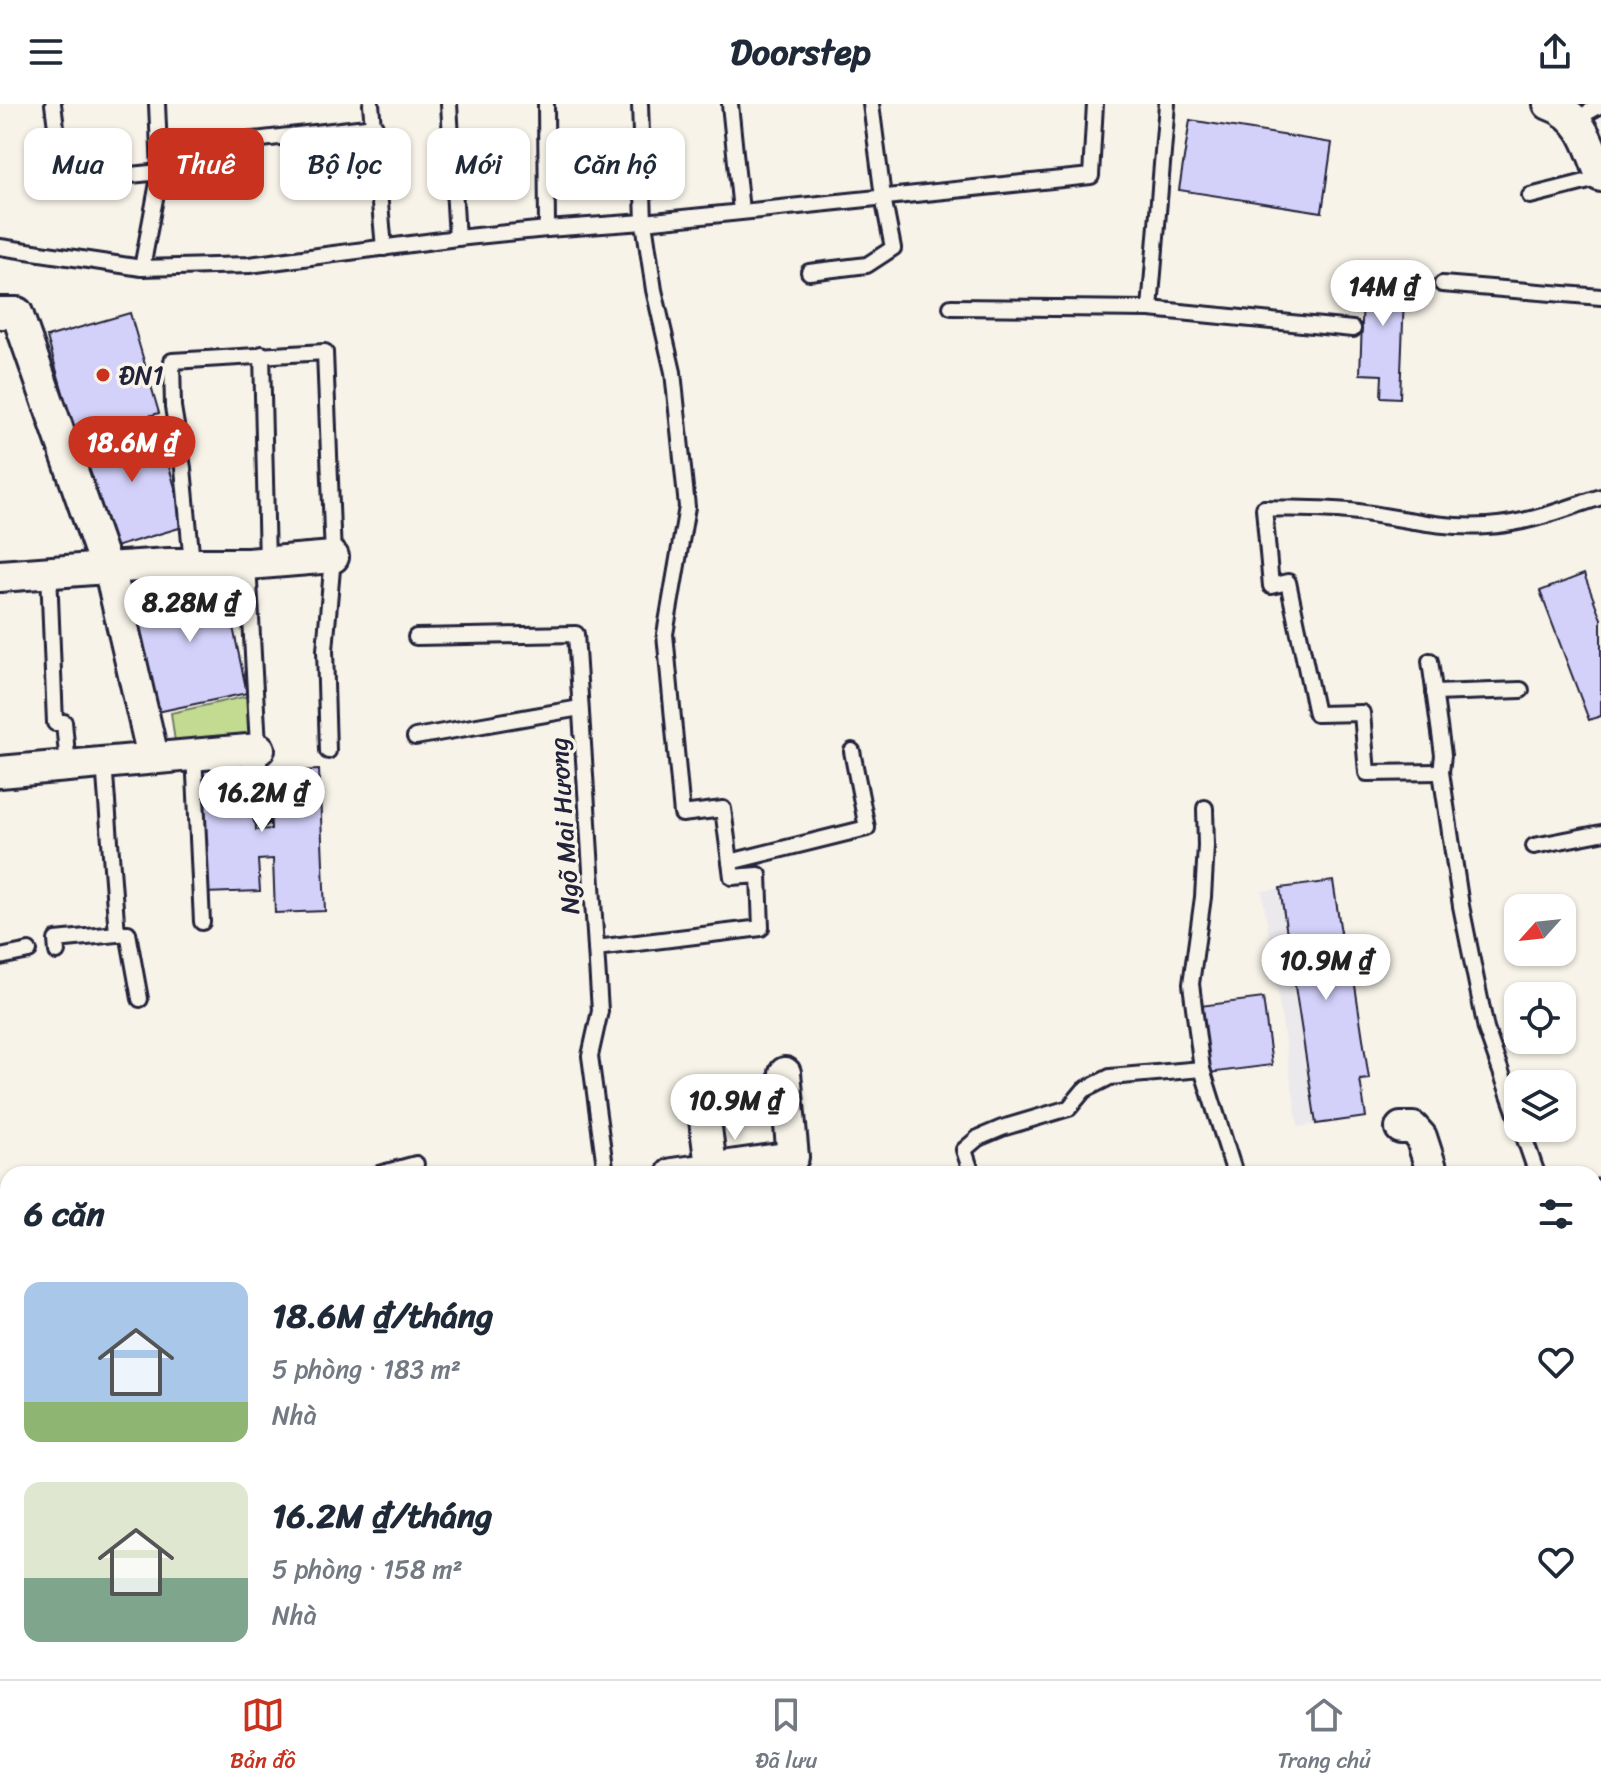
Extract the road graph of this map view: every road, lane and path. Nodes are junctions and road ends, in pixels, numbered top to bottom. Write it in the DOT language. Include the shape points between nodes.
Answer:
graph roads {
  1 [pos="53,104"];
  2 [pos="157,104"];
  3 [pos="371,104"];
  4 [pos="449,104"];
  5 [pos="546,104"];
  6 [pos="640,104"];
  7 [pos="730,104"];
  8 [pos="871,104"];
  9 [pos="1095,104"];
  10 [pos="1167,104"];
  11 [pos="1549,104"];
  12 [pos="1588,112"];
  13 [pos="375,126"];
  14 [pos="158,128"];
  15 [pos="264,139"];
  16 [pos="148,173"];
  17 [pos="1601,177"];
  18 [pos="1530,196"];
  19 [pos="883,197"];
  20 [pos="155,200"];
  21 [pos="741,211"];
  22 [pos="644,222"];
  23 [pos="547,229"];
  24 [pos="457,238"];
  25 [pos="0,247"];
  26 [pos="384,248"];
  27 [pos="142,268"];
  28 [pos="809,272"];
  29 [pos="1442,284"];
  30 [pos="1601,297"];
  31 [pos="951,307"];
  32 [pos="1150,309"];
  33 [pos="0,313"];
  34 [pos="1353,329"];
  35 [pos="262,354"];
  36 [pos="1601,497"];
  37 [pos="333,557"];
  38 [pos="192,563"];
  39 [pos="257,563"];
  40 [pos="106,568"];
  41 [pos="49,572"];
  42 [pos="0,576"];
  43 [pos="416,637"];
  44 [pos="1430,661"];
  45 [pos="1521,690"];
  46 [pos="1434,693"];
  47 [pos="580,708"];
  48 [pos="415,737"];
  49 [pos="259,749"];
  50 [pos="328,751"];
  51 [pos="852,751"];
  52 [pos="194,754"];
  53 [pos="153,757"];
  54 [pos="104,762"];
  55 [pos="68,766"];
  56 [pos="0,772"];
  57 [pos="1441,772"];
  58 [pos="1205,808"];
  59 [pos="262,818"];
  60 [pos="1601,833"];
  61 [pos="1534,846"];
  62 [pos="730,862"];
  63 [pos="202,922"];
  64 [pos="117,934"];
  65 [pos="596,948"];
  66 [pos="29,951"];
  67 [pos="57,952"];
  68 [pos="0,957"];
  69 [pos="140,999"];
  70 [pos="1202,1069"];
  71 [pos="785,1073"];
  72 [pos="1504,1080"];
  73 [pos="705,1120"];
  74 [pos="1401,1128"];
  75 [pos="1526,1142"];
  76 [pos="416,1164"];
  77 [pos="409,1166"];
  78 [pos="605,1166"];
  79 [pos="710,1166"];
  80 [pos="740,1166"];
  81 [pos="969,1166"];
  82 [pos="1232,1166"];
  83 [pos="1430,1166"];
  84 [pos="1534,1166"];
  1 -- 16 [label="lane" via="63,182"];
  2 -- 14 [label="lane"];
  3 -- 13 [label="lane"];
  4 -- 24 [label="lane"];
  5 -- 23 [label="lane"];
  6 -- 22 [label="lane"];
  7 -- 21 [label="lane"];
  8 -- 19 [label="lane"];
  9 -- 19 [label="lane" via="1091,176"];
  10 -- 32 [label="lane"];
  11 -- 12 [label="street"];
  12 -- 17 [label="street" via="1591,148"];
  13 -- 15 [label="lane"];
  13 -- 26 [label="lane"];
  17 -- 18 [label="lane"];
  19 -- 21 [label="lane"];
  19 -- 28 [label="lane" via="893,248 867,265"];
  20 -- 27 [label="lane"];
  21 -- 22 [label="lane"];
  22 -- 23 [label="lane"];
  22 -- 62 [label="lane" via="673,372 687,507 665,634 682,814 723,809"];
  23 -- 24 [label="lane"];
  24 -- 26 [label="lane"];
  25 -- 27 [label="lane"];
  26 -- 27 [label="lane" via="249,265"];
  29 -- 30 [label="lane"];
  31 -- 32 [label="lane"];
  32 -- 34 [label="lane"];
  33 -- 40 [label="street" via="17,313"];
  35 -- 37 [label="lane" via="325,352"];
  35 -- 38 [label="lane" via="172,361"];
  35 -- 39 [label="lane"];
  36 -- 57 [label="lane" via="1542,517 1483,526 1327,509 1264,508 1271,586 1288,582 1316,714 1362,713 1367,773"];
  37 -- 39 [label="street"];
  37 -- 50 [label="lane" via="325,650"];
  38 -- 39 [label="street"];
  38 -- 40 [label="street"];
  39 -- 49 [label="lane"];
  40 -- 41 [label="street"];
  40 -- 53 [label="street"];
  41 -- 42 [label="street"];
  41 -- 55 [label="lane" via="55,723 64,722"];
  43 -- 47 [label="lane, Ngõ Mai Hương" via="576,634"];
  44 -- 46 [label="lane"];
  45 -- 46 [label="lane"];
  46 -- 57 [label="lane"];
  47 -- 48 [label="lane"];
  47 -- 65 [label="lane, Ngõ Mai Hương"];
  49 -- 52 [label="street"];
  49 -- 59 [label="lane"];
  51 -- 62 [label="lane" via="867,828"];
  52 -- 53 [label="street"];
  52 -- 63 [label="lane"];
  53 -- 54 [label="street"];
  54 -- 55 [label="street"];
  54 -- 64 [label="lane"];
  55 -- 56 [label="street"];
  57 -- 72 [label="lane" via="1486,1029"];
  58 -- 70 [label="lane" via="1203,897 1191,984"];
  60 -- 61 [label="lane"];
  62 -- 65 [label="lane" via="732,877 759,875 761,928"];
  64 -- 67 [label="lane" via="56,940"];
  64 -- 69 [label="lane" via="128,933"];
  65 -- 78 [label="lane, Ngõ Mai Hương" via="600,1011 590,1056"];
  66 -- 68 [label="lane"];
  70 -- 81 [label="lane" via="1110,1077 1084,1090 1069,1108 978,1138 964,1150"];
  70 -- 82 [label="lane"];
  71 -- 80 [label="street" via="793,1157"];
  73 -- 79 [label="street"];
  74 -- 83 [label="street" via="1413,1128 1421,1137"];
  75 -- 84 [label="lane"];
  76 -- 77 [label="lane"];
}
